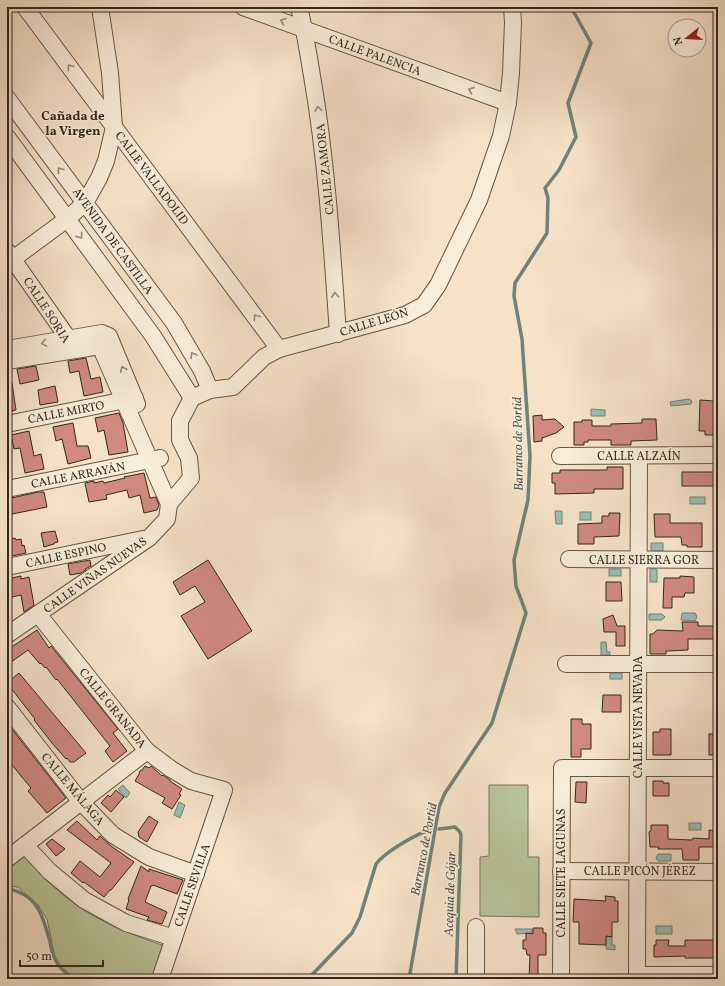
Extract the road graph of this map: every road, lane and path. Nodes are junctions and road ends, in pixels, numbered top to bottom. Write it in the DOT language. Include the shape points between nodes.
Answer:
graph roads {
  1 [pos="25,7"];
  2 [pos="100,7"];
  3 [pos="243,7"];
  4 [pos="299,7"];
  5 [pos="512,7"];
  6 [pos="305,29"];
  7 [pos="110,73"];
  8 [pos="83,85"];
  9 [pos="7,98"];
  10 [pos="508,103"];
  11 [pos="114,127"];
  12 [pos="7,137"];
  13 [pos="85,203"];
  14 [pos="67,219"];
  15 [pos="9,258"];
  16 [pos="338,334"];
  17 [pos="70,344"];
  18 [pos="7,349"];
  19 [pos="279,349"];
  20 [pos="7,360"];
  21 [pos="210,390"];
  22 [pos="192,398"];
  23 [pos="130,399"];
  24 [pos="7,424"];
  25 [pos="718,455"];
  26 [pos="560,456"];
  27 [pos="639,456"];
  28 [pos="155,459"];
  29 [pos="7,489"];
  30 [pos="172,500"];
  31 [pos="149,538"];
  32 [pos="570,559"];
  33 [pos="639,559"];
  34 [pos="718,560"];
  35 [pos="7,567"];
  36 [pos="38,614"];
  37 [pos="7,635"];
  38 [pos="566,664"];
  39 [pos="638,664"];
  40 [pos="718,664"];
  41 [pos="7,707"];
  42 [pos="147,751"];
  43 [pos="638,768"];
  44 [pos="718,768"];
  45 [pos="224,790"];
  46 [pos="81,802"];
  47 [pos="25,845"];
  48 [pos="7,859"];
  49 [pos="562,871"];
  50 [pos="637,871"];
  51 [pos="718,872"];
  52 [pos="196,874"];
  53 [pos="476,927"];
  54 [pos="174,938"];
  55 [pos="718,975"];
  56 [pos="637,977"];
  57 [pos="160,979"];
  58 [pos="476,979"];
  59 [pos="561,979"];
  8 -- 1 [label="street, CALLE VALLADOLID, one-way"];
  2 -- 7 [label="street"];
  6 -- 3 [label="street, CALLE PALENCIA, one-way"];
  4 -- 6 [label="street, CALLE ZAMORA"];
  5 -- 10 [label="street, CALLE LEÓN" via="512,73"];
  10 -- 6 [label="street, CALLE PALENCIA, one-way"];
  16 -- 6 [label="street, CALLE ZAMORA, one-way" via="330,211"];
  7 -- 8 [label="street" via="98,85"];
  7 -- 11 [label="street"];
  8 -- 11 [label="street, CALLE VALLADOLID"];
  13 -- 9 [label="street, AVENIDA DE CASTILLA, one-way"];
  10 -- 16 [label="street, CALLE LEÓN" via="501,136 479,200 438,285 424,304 406,315"];
  11 -- 13 [label="street" via="106,161"];
  19 -- 11 [label="street, CALLE VALLADOLID, one-way"];
  12 -- 14 [label="street, AVENIDA DE CASTILLA"];
  13 -- 14 [label="street"];
  21 -- 13 [label="street, AVENIDA DE CASTILLA, one-way" via="174,323"];
  14 -- 15 [label="street"];
  14 -- 22 [label="street, AVENIDA DE CASTILLA, one-way" via="153,336"];
  15 -- 17 [label="street, CALLE SORIA"];
  16 -- 19 [label="street, CALLE LEÓN"];
  17 -- 18 [label="street, one-way"];
  17 -- 20 [label="street"];
  17 -- 23 [label="street" via="105,341"];
  19 -- 21 [label="street, CALLE LEÓN" via="264,357 233,387"];
  21 -- 22 [label="street, CALLE LEÓN"];
  22 -- 30 [label="street" via="180,421 180,440 189,458 191,478"];
  23 -- 24 [label="street, CALLE MIRTO"];
  23 -- 28 [label="street"];
  25 -- 27 [label="street, CALLE ALZAÍN"];
  26 -- 27 [label="street, CALLE ALZAÍN"];
  27 -- 33 [label="street, CALLE VISTA NEVADA"];
  28 -- 29 [label="street, CALLE ARRAYÁN"];
  28 -- 30 [label="street"];
  30 -- 31 [label="street, CALLE VIÑAS NUEVAS" via="167,519"];
  31 -- 35 [label="street, CALLE ESPINO"];
  31 -- 36 [label="street, CALLE VIÑAS NUEVAS"];
  32 -- 33 [label="street, CALLE SIERRA GOR"];
  33 -- 34 [label="street, CALLE SIERRA GOR"];
  33 -- 39 [label="street, CALLE VISTA NEVADA"];
  36 -- 37 [label="street, CALLE VIÑAS NUEVAS"];
  36 -- 42 [label="street, CALLE GRANADA"];
  38 -- 39 [label="street"];
  39 -- 40 [label="street"];
  39 -- 43 [label="street, CALLE VISTA NEVADA"];
  41 -- 46 [label="street, CALLE MÁLAGA"];
  42 -- 45 [label="street, CALLE GRANADA" via="191,781"];
  42 -- 46 [label="street"];
  43 -- 44 [label="street"];
  43 -- 49 [label="street, CALLE SIETE LAGUNAS" via="562,768"];
  43 -- 50 [label="street, CALLE VISTA NEVADA"];
  45 -- 52 [label="street, CALLE SEVILLA"];
  46 -- 47 [label="street"];
  46 -- 52 [label="street, CALLE MÁLAGA" via="113,835 149,857"];
  47 -- 48 [label="street"];
  47 -- 54 [label="street" via="49,871 84,900 126,923"];
  49 -- 50 [label="street, CALLE PICÓN JÉREZ"];
  49 -- 59 [label="street, CALLE SIETE LAGUNAS"];
  50 -- 51 [label="street, CALLE PICÓN JÉREZ"];
  50 -- 56 [label="street, CALLE VISTA NEVADA"];
  52 -- 54 [label="street, CALLE SEVILLA"];
  53 -- 58 [label="street"];
  54 -- 57 [label="street, CALLE SEVILLA"];
  55 -- 56 [label="street"];
}
